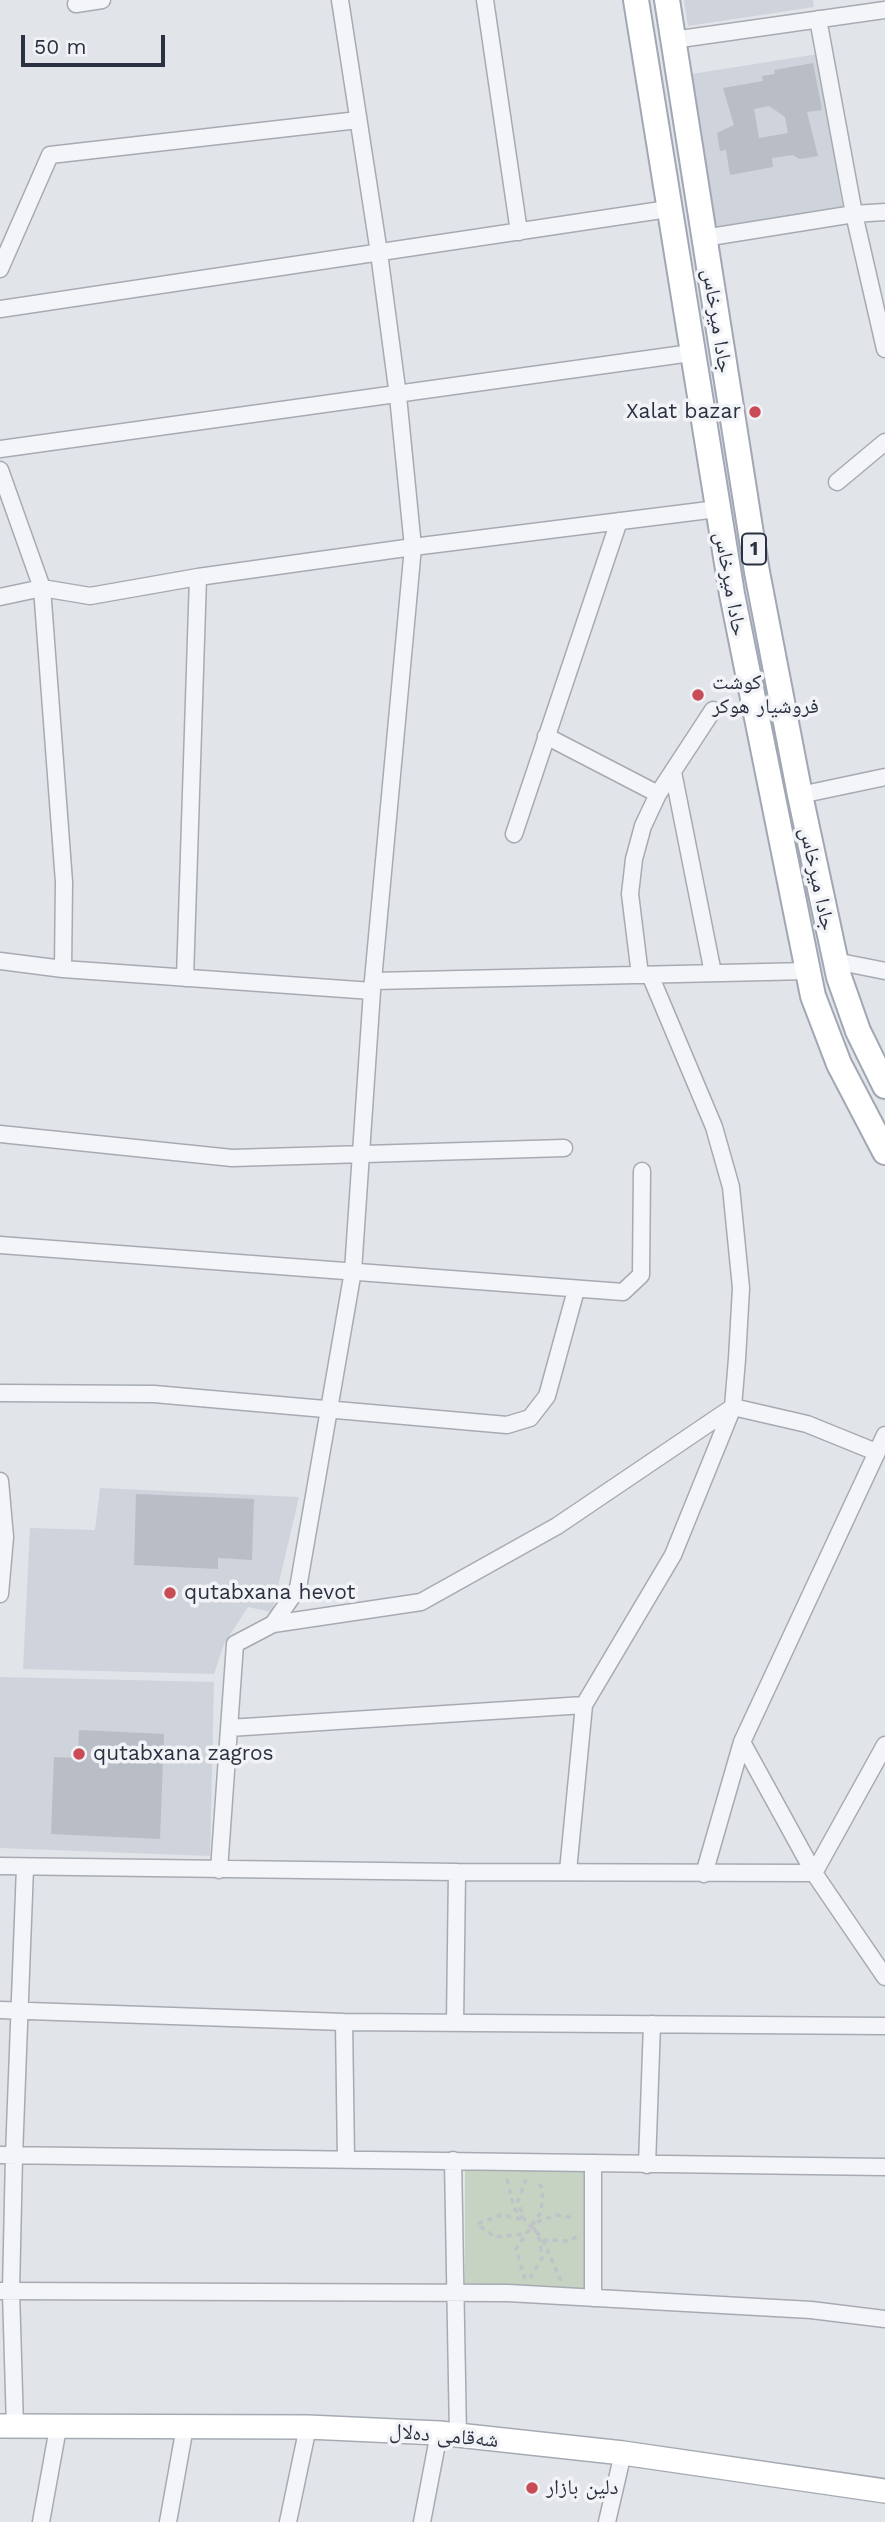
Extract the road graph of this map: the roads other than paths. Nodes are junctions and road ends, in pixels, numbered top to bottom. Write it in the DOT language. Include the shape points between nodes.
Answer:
graph roads {
  1 [pos="102,0"];
  2 [pos="340,0"];
  3 [pos="485,0"];
  4 [pos="636,0"];
  5 [pos="667,0"];
  6 [pos="76,4"];
  7 [pos="885,10"];
  8 [pos="818,19"];
  9 [pos="673,40"];
  10 [pos="358,120"];
  11 [pos="668,209"];
  12 [pos="885,212"];
  13 [pos="855,214"];
  14 [pos="519,232"];
  15 [pos="704,238"];
  16 [pos="379,253"];
  17 [pos="0,270"];
  18 [pos="0,309"];
  19 [pos="885,349"];
  20 [pos="691,353"];
  21 [pos="398,396"];
  22 [pos="885,442"];
  23 [pos="0,449"];
  24 [pos="0,470"];
  25 [pos="837,482"];
  26 [pos="717,509"];
  27 [pos="619,521"];
  28 [pos="413,547"];
  29 [pos="198,577"];
  30 [pos="42,588"];
  31 [pos="0,597"];
  32 [pos="713,710"];
  33 [pos="547,736"];
  34 [pos="673,772"];
  35 [pos="885,777"];
  36 [pos="658,794"];
  37 [pos="800,795"];
  38 [pos="514,834"];
  39 [pos="0,961"];
  40 [pos="835,961"];
  41 [pos="63,969"];
  42 [pos="808,971"];
  43 [pos="885,971"];
  44 [pos="713,973"];
  45 [pos="645,975"];
  46 [pos="185,978"];
  47 [pos="373,986"];
  48 [pos="885,1086"];
  49 [pos="0,1134"];
  50 [pos="564,1148"];
  51 [pos="885,1152"];
  52 [pos="363,1155"];
  53 [pos="642,1171"];
  54 [pos="0,1245"];
  55 [pos="353,1271"];
  56 [pos="576,1290"];
  57 [pos="0,1393"];
  58 [pos="733,1407"];
  59 [pos="328,1411"];
  60 [pos="885,1435"];
  61 [pos="876,1452"];
  62 [pos="0,1481"];
  63 [pos="0,1594"];
  64 [pos="273,1624"];
  65 [pos="584,1705"];
  66 [pos="229,1728"];
  67 [pos="742,1742"];
  68 [pos="885,1745"];
  69 [pos="0,1866"];
  70 [pos="25,1867"];
  71 [pos="219,1870"];
  72 [pos="568,1871"];
  73 [pos="457,1872"];
  74 [pos="814,1873"];
  75 [pos="704,1874"];
  76 [pos="885,1977"];
  77 [pos="0,2010"];
  78 [pos="17,2010"];
  79 [pos="344,2022"];
  80 [pos="454,2023"];
  81 [pos="652,2024"];
  82 [pos="885,2026"];
  83 [pos="7,2156"];
  84 [pos="346,2159"];
  85 [pos="453,2160"];
  86 [pos="593,2163"];
  87 [pos="647,2165"];
  88 [pos="885,2166"];
  89 [pos="6,2291"];
  90 [pos="454,2294"];
  91 [pos="593,2298"];
  92 [pos="885,2319"];
  93 [pos="7,2427"];
  94 [pos="185,2427"];
  95 [pos="307,2427"];
  96 [pos="58,2428"];
  97 [pos="449,2435"];
  98 [pos="623,2453"];
  99 [pos="885,2491"];
  100 [pos="41,2522"];
  101 [pos="168,2522"];
  102 [pos="288,2522"];
  103 [pos="422,2522"];
  104 [pos="607,2522"];
  1 -- 6 [label="street"];
  2 -- 10 [label="street"];
  3 -- 14 [label="street"];
  4 -- 11 [label="main road, حادا ميرخاس"];
  5 -- 9 [label="main road, جادا ميرخاس / 1"];
  7 -- 8 [label="street"];
  8 -- 9 [label="street"];
  8 -- 13 [label="street"];
  9 -- 15 [label="main road, جادا ميرخاس / 1"];
  10 -- 16 [label="street"];
  10 -- 17 [label="street" via="50,155"];
  11 -- 14 [label="street"];
  11 -- 20 [label="main road, حادا ميرخاس"];
  12 -- 13 [label="street"];
  13 -- 15 [label="street"];
  13 -- 19 [label="street"];
  14 -- 16 [label="street"];
  15 -- 37 [label="main road, جادا ميرخاس / 1" via="755,559"];
  16 -- 18 [label="street"];
  16 -- 21 [label="street"];
  20 -- 21 [label="street"];
  20 -- 26 [label="main road, حادا ميرخاس"];
  21 -- 23 [label="street"];
  21 -- 28 [label="street"];
  22 -- 25 [label="street"];
  24 -- 30 [label="street"];
  26 -- 27 [label="street"];
  26 -- 42 [label="main road, حادا ميرخاس"];
  27 -- 28 [label="street"];
  27 -- 33 [label="street"];
  28 -- 29 [label="street"];
  28 -- 47 [label="street"];
  29 -- 30 [label="street" via="90,596"];
  29 -- 46 [label="street"];
  30 -- 31 [label="street"];
  30 -- 41 [label="street" via="64,882"];
  32 -- 34 [label="street"];
  33 -- 36 [label="street"];
  33 -- 38 [label="street"];
  34 -- 36 [label="street"];
  34 -- 44 [label="street"];
  35 -- 37 [label="street"];
  36 -- 45 [label="street" via="643,826 631,882 632,929"];
  37 -- 40 [label="main road, جادا ميرخاس / 1"];
  39 -- 41 [label="street"];
  40 -- 43 [label="street"];
  40 -- 48 [label="main road, جادا ميرخاس / 1" via="858,1031"];
  41 -- 46 [label="street"];
  42 -- 44 [label="street"];
  42 -- 51 [label="main road, حادا ميرخاس" via="839,1064"];
  44 -- 45 [label="street"];
  45 -- 47 [label="street"];
  45 -- 58 [label="street" via="714,1128 731,1187 741,1288"];
  46 -- 47 [label="street"];
  47 -- 52 [label="street"];
  49 -- 52 [label="street" via="232,1158"];
  50 -- 52 [label="street"];
  52 -- 55 [label="street"];
  53 -- 56 [label="street" via="641,1275 623,1292"];
  54 -- 55 [label="street"];
  55 -- 56 [label="street"];
  55 -- 59 [label="street"];
  56 -- 59 [label="street" via="547,1396 530,1418 506,1425"];
  57 -- 59 [label="street" via="154,1394"];
  58 -- 61 [label="street" via="807,1424"];
  58 -- 64 [label="street" via="557,1526 421,1601"];
  58 -- 65 [label="street" via="673,1555"];
  59 -- 64 [label="street" via="298,1588"];
  60 -- 61 [label="street"];
  61 -- 67 [label="street"];
  62 -- 63 [label="street" via="5,1537"];
  64 -- 66 [label="street" via="235,1644"];
  65 -- 66 [label="street"];
  65 -- 72 [label="street"];
  66 -- 71 [label="street"];
  67 -- 74 [label="street"];
  67 -- 75 [label="street"];
  68 -- 74 [label="street"];
  69 -- 70 [label="street"];
  70 -- 71 [label="street"];
  70 -- 78 [label="street"];
  71 -- 73 [label="street"];
  72 -- 73 [label="street"];
  72 -- 75 [label="street"];
  73 -- 80 [label="street"];
  74 -- 75 [label="street"];
  74 -- 76 [label="street"];
  77 -- 78 [label="street"];
  78 -- 79 [label="street"];
  78 -- 83 [label="street"];
  79 -- 80 [label="street"];
  79 -- 84 [label="street"];
  80 -- 81 [label="street"];
  81 -- 82 [label="street"];
  81 -- 87 [label="street"];
  83 -- 84 [label="street"];
  83 -- 89 [label="street"];
  84 -- 85 [label="street"];
  85 -- 86 [label="street"];
  85 -- 90 [label="street"];
  86 -- 87 [label="street"];
  86 -- 91 [label="street"];
  87 -- 88 [label="street"];
  89 -- 90 [label="street"];
  89 -- 93 [label="street"];
  90 -- 91 [label="street"];
  90 -- 97 [label="street"];
  91 -- 92 [label="street" via="811,2310"];
  93 -- 96 [label="main road, شەقامی دەلال"];
  94 -- 95 [label="main road, شەقامی دەلال"];
  94 -- 96 [label="main road, شەقامی دەلال"];
  94 -- 101 [label="street"];
  95 -- 97 [label="main road, شەقامی دەلال"];
  95 -- 102 [label="street"];
  96 -- 100 [label="street"];
  97 -- 98 [label="main road, شەقامی دەلال"];
  97 -- 103 [label="street"];
  98 -- 99 [label="main road, شەقامی دەلال"];
  98 -- 104 [label="street"];
}
